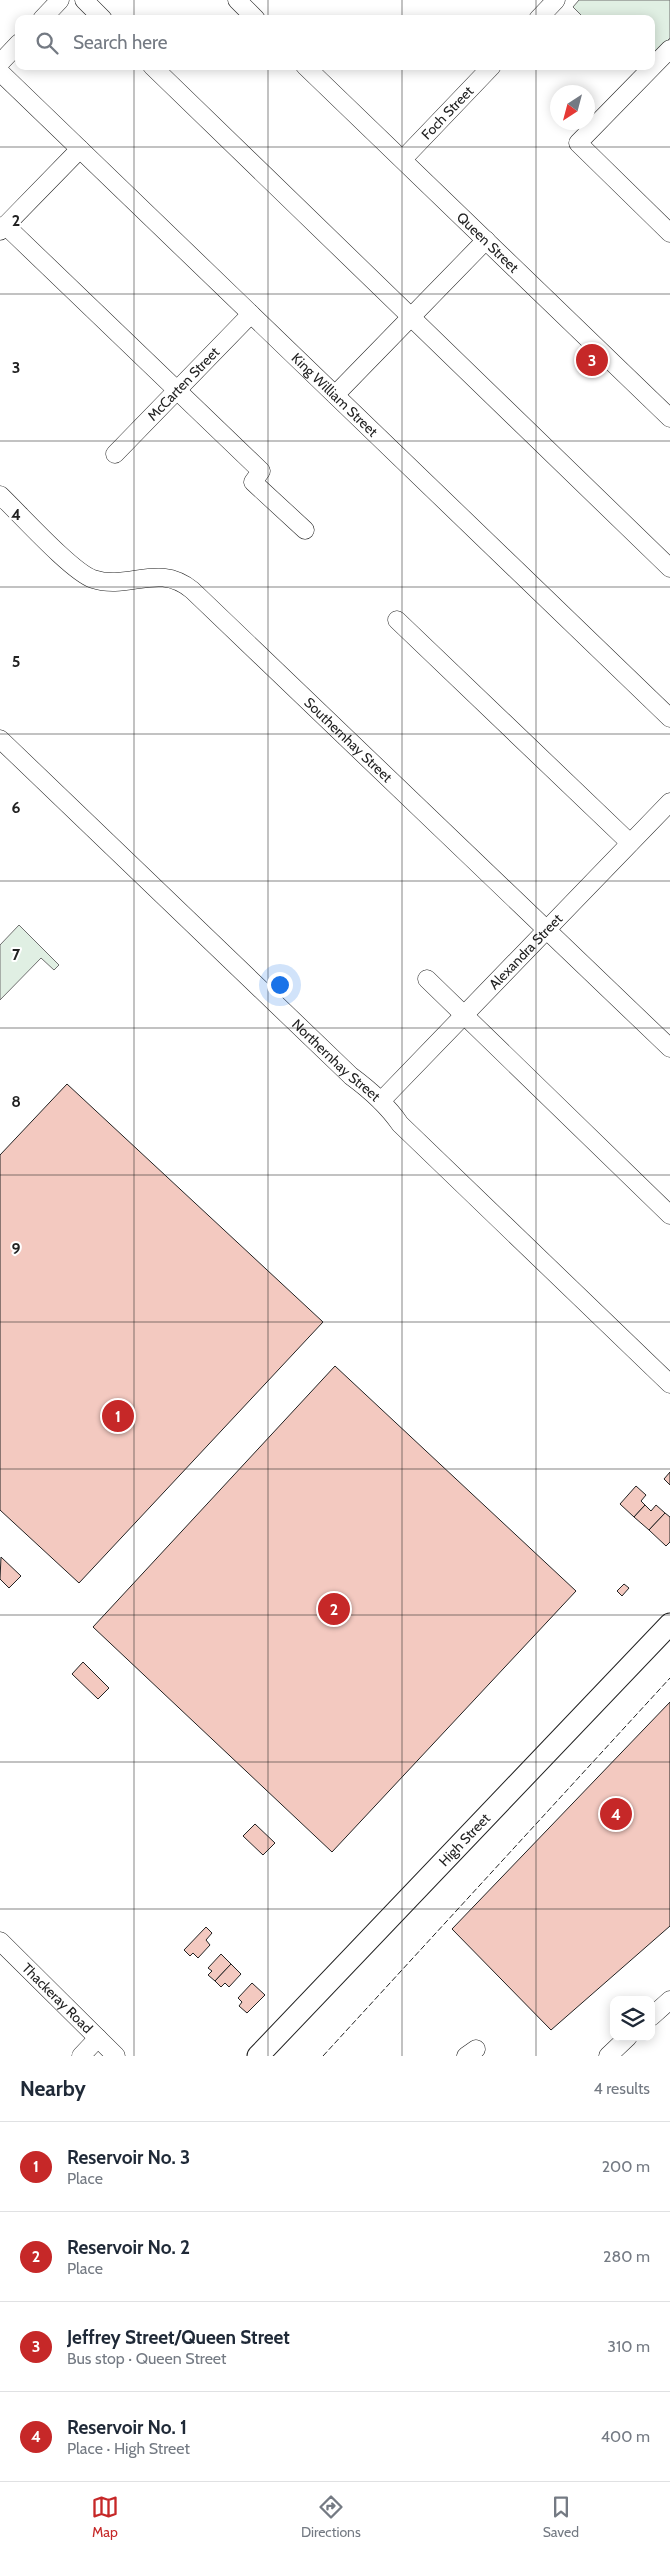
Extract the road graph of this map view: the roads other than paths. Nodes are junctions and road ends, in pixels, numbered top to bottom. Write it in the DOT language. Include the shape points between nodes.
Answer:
graph roads {
  1 [pos="60,0"];
  2 [pos="84,0"];
  3 [pos="237,0"];
  4 [pos="556,0"];
  5 [pos="46,15"];
  6 [pos="99,15"];
  7 [pos="252,15"];
  8 [pos="542,15"];
  9 [pos="15,48"];
  10 [pos="670,49"];
  11 [pos="0,63"];
  12 [pos="655,64"];
  13 [pos="156,70"];
  14 [pos="309,70"];
  15 [pos="488,70"];
  16 [pos="649,70"];
  17 [pos="0,72"];
  18 [pos="80,149"];
  19 [pos="403,159"];
  20 [pos="3,228"];
  21 [pos="670,233"];
  22 [pos="486,240"];
  23 [pos="251,314"];
  24 [pos="410,317"];
  25 [pos="177,390"];
  26 [pos="336,395"];
  27 [pos="670,418"];
  28 [pos="115,454"];
  29 [pos="0,495"];
  30 [pos="305,530"];
  31 [pos="670,568"];
  32 [pos="397,620"];
  33 [pos="670,718"];
  34 [pos="0,739"];
  35 [pos="670,802"];
  36 [pos="630,843"];
  37 [pos="546,931"];
  38 [pos="427,979"];
  39 [pos="464,1016"];
  40 [pos="670,1048"];
  41 [pos="381,1101"];
  42 [pos="670,1215"];
  43 [pos="670,1384"];
  44 [pos="670,1624"];
  45 [pos="0,1941"];
  46 [pos="670,2000"];
  47 [pos="655,2013"];
  48 [pos="98,2038"];
  49 [pos="624,2041"];
  50 [pos="80,2056"];
  51 [pos="116,2056"];
  52 [pos="258,2056"];
  53 [pos="608,2056"];
  1 -- 5 [label="street"];
  2 -- 6 [label="street"];
  3 -- 7 [label="street"];
  4 -- 8 [label="street"];
  9 -- 11 [label="street"];
  10 -- 12 [label="street"];
  13 -- 24 [label="street"];
  14 -- 19 [label="street, Queen Street"];
  15 -- 19 [label="street, Foch Street"];
  16 -- 21 [label="street" via="578,143"];
  17 -- 18 [label="street, King William Street"];
  18 -- 20 [label="street"];
  18 -- 23 [label="street, King William Street"];
  19 -- 22 [label="street, Queen Street"];
  20 -- 25 [label="street"];
  22 -- 24 [label="street"];
  22 -- 27 [label="street, Queen Street"];
  23 -- 25 [label="street, McCarten Street"];
  23 -- 26 [label="street, King William Street"];
  24 -- 26 [label="street"];
  24 -- 31 [label="street"];
  25 -- 28 [label="street, McCarten Street"];
  25 -- 30 [label="street" via="261,471 253,482"];
  26 -- 33 [label="street, King William Street"];
  29 -- 37 [label="street, Southernhay Street" via="86,576 103,581 166,577 181,581 364,753"];
  32 -- 36 [label="street"];
  34 -- 41 [label="street, Northernhay Street" via="351,1076"];
  35 -- 36 [label="street, Alexandra Street"];
  36 -- 37 [label="street, Alexandra Street"];
  37 -- 39 [label="street, Alexandra Street"];
  37 -- 40 [label="street, Southernhay Street"];
  38 -- 39 [label="street"];
  39 -- 41 [label="street, Alexandra Street"];
  39 -- 42 [label="street"];
  41 -- 43 [label="street, Northernhay Street" via="400,1124"];
  44 -- 52 [label="main road, High Street"];
  45 -- 48 [label="street, Thackeray Road"];
  46 -- 47 [label="street"];
  48 -- 50 [label="street"];
  48 -- 51 [label="street, Thackeray Road"];
  49 -- 53 [label="street"];
}
